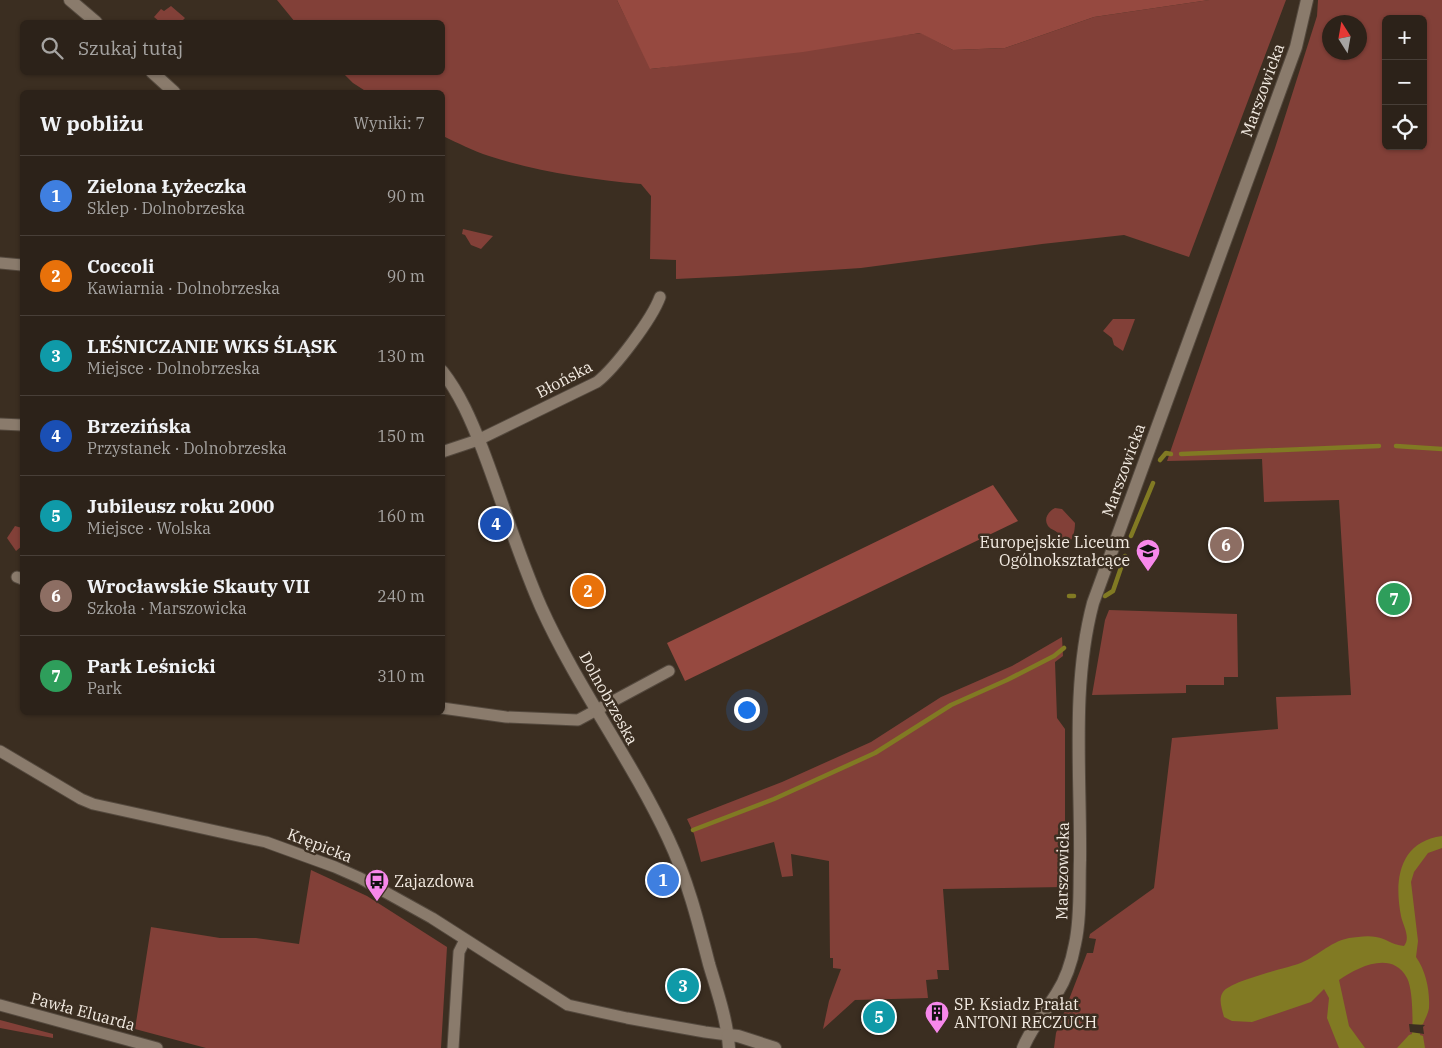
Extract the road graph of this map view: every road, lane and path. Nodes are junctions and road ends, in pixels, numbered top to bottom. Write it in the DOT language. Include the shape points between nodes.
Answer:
graph roads {
  1 [pos="70,0"];
  2 [pos="1307,0"];
  3 [pos="94,20"];
  4 [pos="155,75"];
  5 [pos="172,90"];
  6 [pos="0,262"];
  7 [pos="20,265"];
  8 [pos="660,298"];
  9 [pos="445,375"];
  10 [pos="0,424"];
  11 [pos="20,425"];
  12 [pos="478,440"];
  13 [pos="445,451"];
  14 [pos="669,671"];
  15 [pos="445,708"];
  16 [pos="596,711"];
  17 [pos="0,751"];
  18 [pos="465,940"];
  19 [pos="0,1005"];
  20 [pos="728,1035"];
  21 [pos="157,1048"];
  22 [pos="453,1048"];
  23 [pos="729,1048"];
  24 [pos="775,1048"];
  25 [pos="1023,1048"];
  1 -- 3 [label="street"];
  2 -- 25 [label="street, Marszowicka" via="1296,46 1092,603 1080,671 1076,943 1058,992 1028,1035"];
  4 -- 5 [label="street"];
  6 -- 7 [label="street"];
  8 -- 12 [label="street, Błońska" via="654,312 622,355 597,382"];
  9 -- 12 [label="street, Dolnobrzeska" via="461,398"];
  10 -- 11 [label="street"];
  12 -- 13 [label="street, Błońska"];
  12 -- 16 [label="street, Dolnobrzeska" via="540,606"];
  14 -- 16 [label="street"];
  15 -- 16 [label="street" via="506,717 578,720"];
  16 -- 20 [label="street, Dolnobrzeska" via="646,795 680,865"];
  17 -- 18 [label="street, Krępicka" via="94,804 266,842 326,863 395,897"];
  18 -- 20 [label="street, Krępicka" via="568,1005"];
  18 -- 22 [label="street" via="459,952"];
  19 -- 21 [label="street, Pawła Eluarda"];
  20 -- 23 [label="street, Dolnobrzeska"];
  20 -- 24 [label="street"];
}
